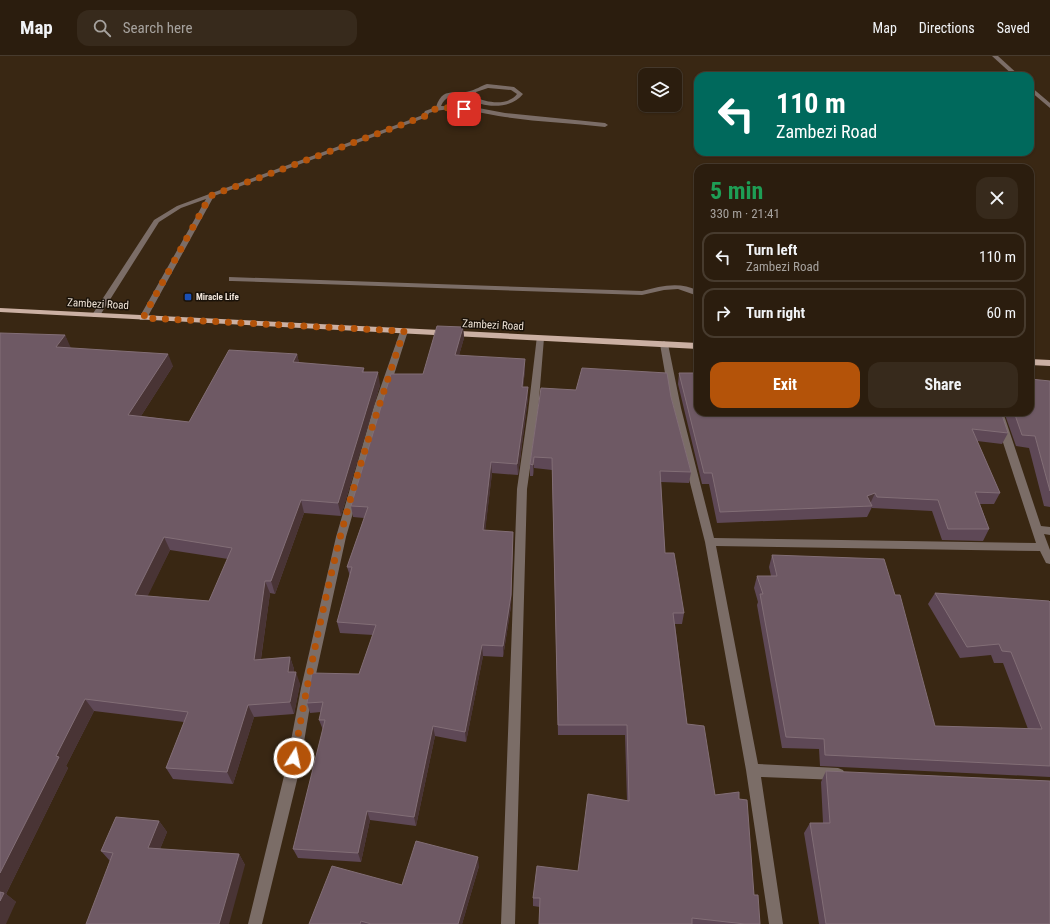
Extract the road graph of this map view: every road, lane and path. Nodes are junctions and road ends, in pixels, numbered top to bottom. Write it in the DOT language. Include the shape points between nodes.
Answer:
graph roads {
  1 [pos="995,56"];
  2 [pos="1013,72"];
  3 [pos="1034,91"];
  4 [pos="473,93"];
  5 [pos="1049,103"];
  6 [pos="438,108"];
  7 [pos="605,125"];
  8 [pos="210,196"];
  9 [pos="232,279"];
  10 [pos="694,292"];
  11 [pos="0,310"];
  12 [pos="96,316"];
  13 [pos="143,318"];
  14 [pos="404,331"];
  15 [pos="540,338"];
  16 [pos="664,344"];
  17 [pos="694,346"];
  18 [pos="1034,362"];
  19 [pos="1050,363"];
  20 [pos="999,416"];
  21 [pos="1037,530"];
  22 [pos="1050,531"];
  23 [pos="710,542"];
  24 [pos="1043,547"];
  25 [pos="1050,560"];
  26 [pos="753,770"];
  27 [pos="848,775"];
  28 [pos="255,924"];
  29 [pos="508,924"];
  30 [pos="776,924"];
  1 -- 2 [label="street"];
  3 -- 5 [label="street"];
  4 -- 4 [label="street" via="479,88 496,86 512,88 520,94 515,100 494,104 472,98"];
  4 -- 6 [label="street" via="443,96"];
  6 -- 7 [label="street" via="473,109 505,115"];
  6 -- 8 [label="street" via="425,116"];
  8 -- 12 [label="street" via="179,207 156,221"];
  8 -- 13 [label="street"];
  9 -- 10 [label="street" via="642,292 672,286"];
  11 -- 12 [label="main road, Zambezi Road"];
  12 -- 13 [label="main road, Zambezi Road"];
  13 -- 14 [label="main road, Zambezi Road"];
  14 -- 15 [label="main road, Zambezi Road"];
  14 -- 28 [label="street" via="341,537 307,688 292,772"];
  15 -- 16 [label="main road, Zambezi Road"];
  15 -- 29 [label="street" via="522,489"];
  16 -- 17 [label="main road, Zambezi Road"];
  16 -- 23 [label="street" via="676,408"];
  18 -- 19 [label="main road"];
  20 -- 21 [label="street"];
  21 -- 22 [label="street"];
  21 -- 24 [label="street"];
  23 -- 24 [label="street"];
  23 -- 26 [label="street"];
  24 -- 25 [label="street"];
  26 -- 27 [label="street"];
  26 -- 30 [label="street"];
}
